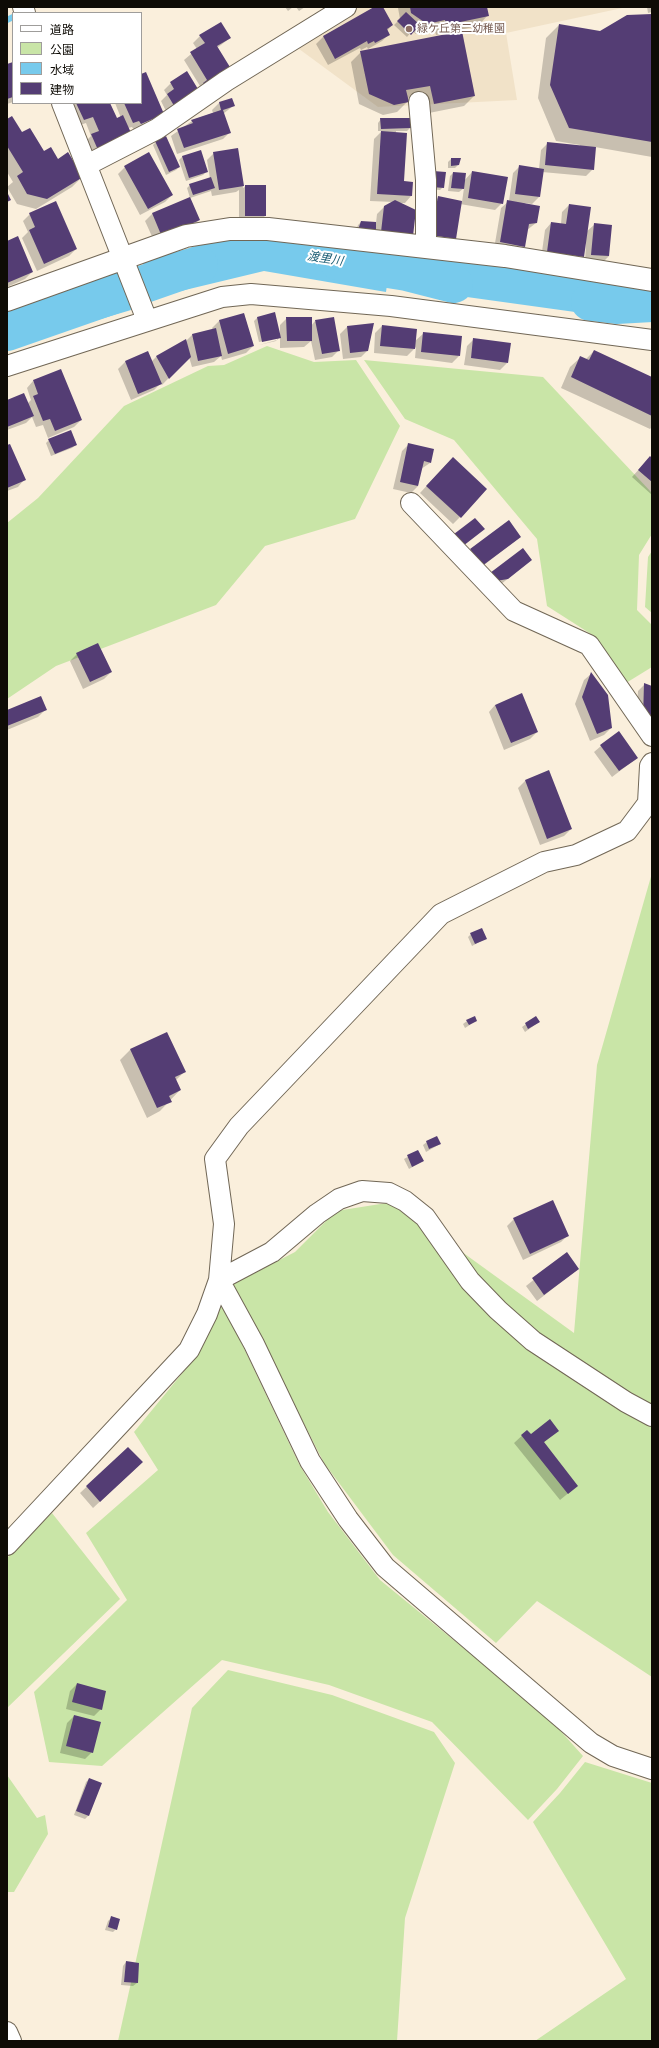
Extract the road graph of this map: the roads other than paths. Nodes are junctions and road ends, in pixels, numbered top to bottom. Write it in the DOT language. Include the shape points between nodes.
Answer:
graph roads {
  1 [pos="346,7"];
  2 [pos="419,102"];
  3 [pos="62,104"];
  4 [pos="87,165"];
  5 [pos="426,247"];
  6 [pos="124,259"];
  7 [pos="652,280"];
  8 [pos="7,300"];
  9 [pos="147,320"];
  10 [pos="652,340"];
  11 [pos="7,366"];
  12 [pos="411,502"];
  13 [pos="652,736"];
  14 [pos="652,763"];
  15 [pos="219,1280"];
  16 [pos="652,1416"];
  17 [pos="7,1545"];
  18 [pos="652,1769"];
  19 [pos="7,2032"];
  20 [pos="12,2041"];
  1 -- 4 [label="street" via="226,81 157,129"];
  2 -- 5 [label="street" via="426,180"];
  3 -- 4 [label="street"];
  4 -- 6 [label="street"];
  5 -- 6 [label="street" via="268,229 230,228 186,236"];
  5 -- 7 [label="street" via="505,256"];
  6 -- 8 [label="street"];
  6 -- 9 [label="street"];
  9 -- 10 [label="street" via="222,297 250,294 391,306"];
  9 -- 11 [label="street"];
  12 -- 13 [label="street" via="514,612 589,645"];
  14 -- 15 [label="street" via="648,803 627,831 576,855 544,862 441,914 239,1126 215,1159 224,1224"];
  15 -- 16 [label="street" via="272,1252 339,1199 362,1191 389,1193 405,1201 425,1217 470,1280 498,1310 533,1341 626,1402"];
  15 -- 17 [label="street" via="207,1314 189,1350"];
  15 -- 18 [label="street" via="254,1344 310,1461 348,1519 385,1567 591,1743 613,1756"];
  19 -- 20 [label="street"];
}
